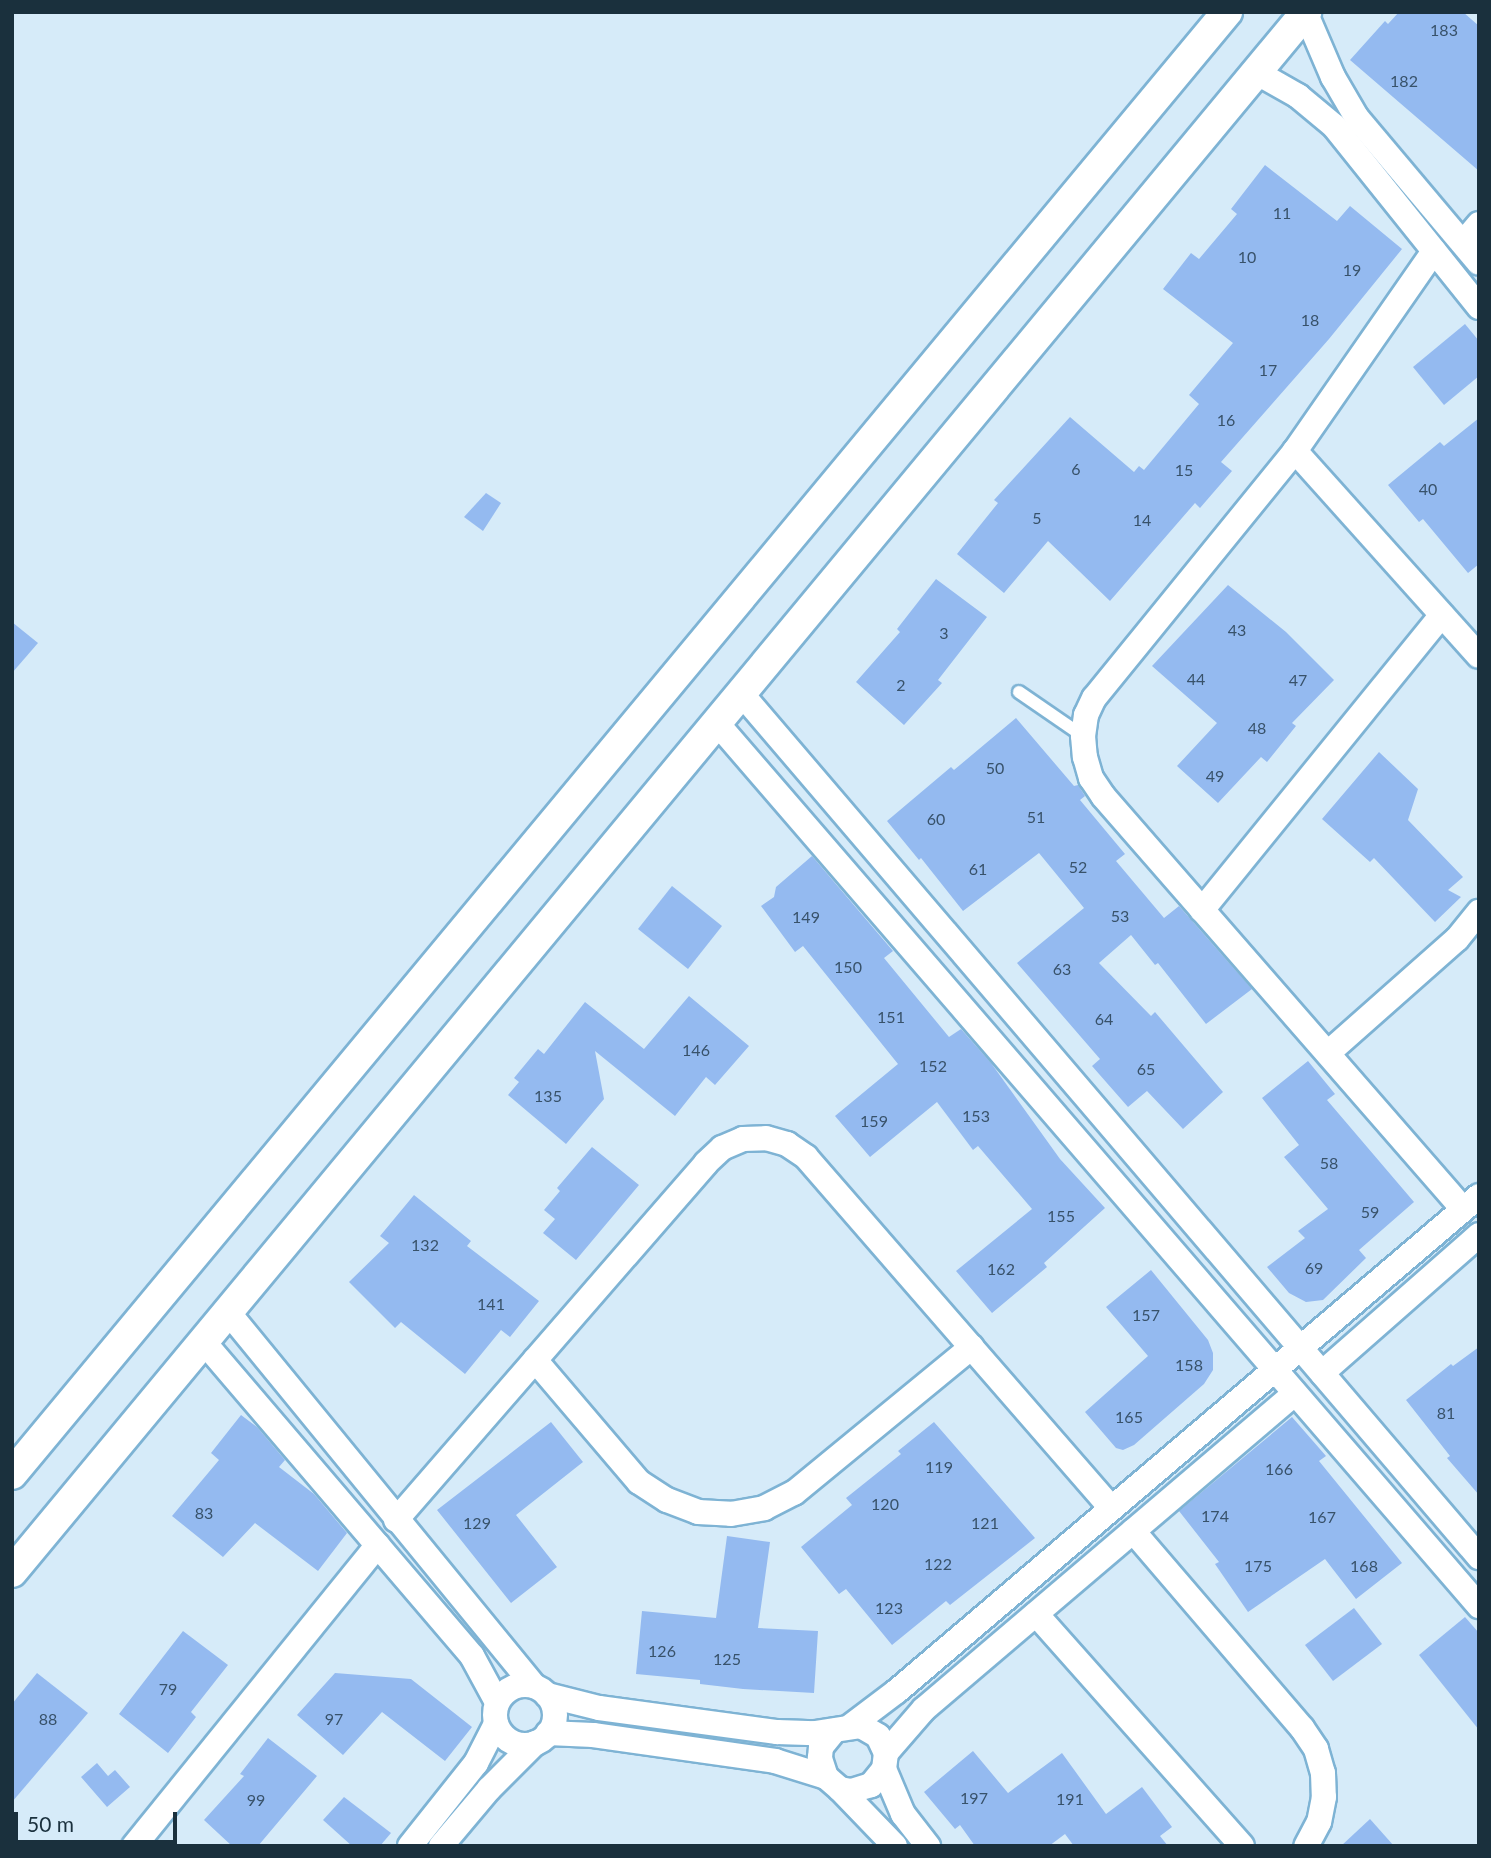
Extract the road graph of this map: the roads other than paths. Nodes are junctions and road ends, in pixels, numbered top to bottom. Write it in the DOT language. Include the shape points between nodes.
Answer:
graph roads {
  1 [pos="1227,12"];
  2 [pos="1306,13"];
  3 [pos="1254,71"];
  4 [pos="1479,224"];
  5 [pos="1463,243"];
  6 [pos="1434,251"];
  7 [pos="1479,263"];
  8 [pos="1479,307"];
  9 [pos="1295,451"];
  10 [pos="1442,615"];
  11 [pos="1479,656"];
  12 [pos="740,692"];
  13 [pos="1018,692"];
  14 [pos="716,722"];
  15 [pos="1083,736"];
  16 [pos="1202,910"];
  17 [pos="1479,912"];
  18 [pos="953,945"];
  19 [pos="928,967"];
  20 [pos="1328,1053"];
  21 [pos="1079,1093"];
  22 [pos="1055,1115"];
  23 [pos="1471,1203"];
  24 [pos="1479,1235"];
  25 [pos="228,1311"];
  26 [pos="203,1341"];
  27 [pos="1299,1347"];
  28 [pos="972,1348"];
  29 [pos="535,1360"];
  30 [pos="1274,1368"];
  31 [pos="1322,1373"];
  32 [pos="1296,1393"];
  33 [pos="12,1474"];
  34 [pos="1111,1507"];
  35 [pos="396,1520"];
  36 [pos="1133,1531"];
  37 [pos="378,1545"];
  38 [pos="1472,1550"];
  39 [pos="1441,1562"];
  40 [pos="12,1572"];
  41 [pos="1479,1606"];
  42 [pos="1036,1614"];
  43 [pos="540,1690"];
  44 [pos="496,1713"];
  45 [pos="843,1728"];
  46 [pos="542,1738"];
  47 [pos="885,1761"];
  48 [pos="833,1783"];
  49 [pos="134,1846"];
  50 [pos="410,1846"];
  51 [pos="441,1846"];
  52 [pos="895,1846"];
  53 [pos="928,1846"];
  54 [pos="1242,1846"];
  55 [pos="1306,1846"];
  1 -- 33 [label="street"];
  2 -- 3 [label="street"];
  2 -- 5 [label="street" via="1333,77 1357,118"];
  3 -- 6 [label="street" via="1298,96 1334,126"];
  3 -- 12 [label="street"];
  4 -- 5 [label="street"];
  5 -- 7 [label="street"];
  6 -- 8 [label="street"];
  6 -- 9 [label="street"];
  9 -- 10 [label="street"];
  9 -- 15 [label="street" via="1094,698"];
  10 -- 11 [label="street"];
  10 -- 16 [label="street"];
  12 -- 14 [label="street"];
  12 -- 18 [label="street"];
  13 -- 15 [label="lane"];
  14 -- 19 [label="street"];
  14 -- 25 [label="street"];
  15 -- 16 [label="street" via="1091,778 1103,796"];
  16 -- 20 [label="street"];
  17 -- 20 [label="street" via="1457,939"];
  18 -- 19 [label="street"];
  18 -- 21 [label="street"];
  19 -- 22 [label="street"];
  20 -- 23 [label="street"];
  21 -- 22 [label="street"];
  21 -- 27 [label="street"];
  22 -- 30 [label="street"];
  23 -- 27 [label="street"];
  24 -- 31 [label="street"];
  25 -- 26 [label="street"];
  25 -- 35 [label="street"];
  26 -- 37 [label="street"];
  26 -- 40 [label="street"];
  27 -- 30 [label="street"];
  27 -- 31 [label="street"];
  28 -- 29 [label="street" via="794,1493 764,1508 731,1514 698,1511 667,1500 639,1482"];
  28 -- 29 [label="street" via="806,1157 787,1144 766,1138 743,1139 722,1148 706,1163"];
  28 -- 34 [label="street"];
  29 -- 35 [label="street"];
  30 -- 32 [label="street"];
  30 -- 34 [label="street"];
  31 -- 38 [label="street"];
  32 -- 36 [label="street"];
  32 -- 39 [label="street"];
  34 -- 45 [label="street" via="890,1697"];
  35 -- 43 [label="street"];
  36 -- 42 [label="street"];
  36 -- 55 [label="street" via="1303,1728 1316,1749 1324,1797 1319,1822"];
  37 -- 44 [label="street" via="472,1656"];
  37 -- 49 [label="street"];
  38 -- 39 [label="street"];
  39 -- 41 [label="street"];
  42 -- 47 [label="street" via="924,1709"];
  42 -- 54 [label="street"];
  43 -- 44 [label="street" via="525,1684 509,1689"];
  43 -- 45 [label="street" via="590,1706 777,1732"];
  43 -- 46 [label="street" via="555,1714"];
  44 -- 46 [label="street" via="507,1740 516,1744"];
  44 -- 50 [label="street" via="476,1763"];
  45 -- 47 [label="street" via="870,1730 883,1744"];
  45 -- 48 [label="street" via="821,1747 820,1758"];
  46 -- 48 [label="street" via="593,1735 775,1761"];
  46 -- 51 [label="street" via="496,1781"];
  47 -- 48 [label="street" via="879,1778 861,1790"];
  47 -- 53 [label="street" via="903,1814"];
  48 -- 52 [label="street"];
}
